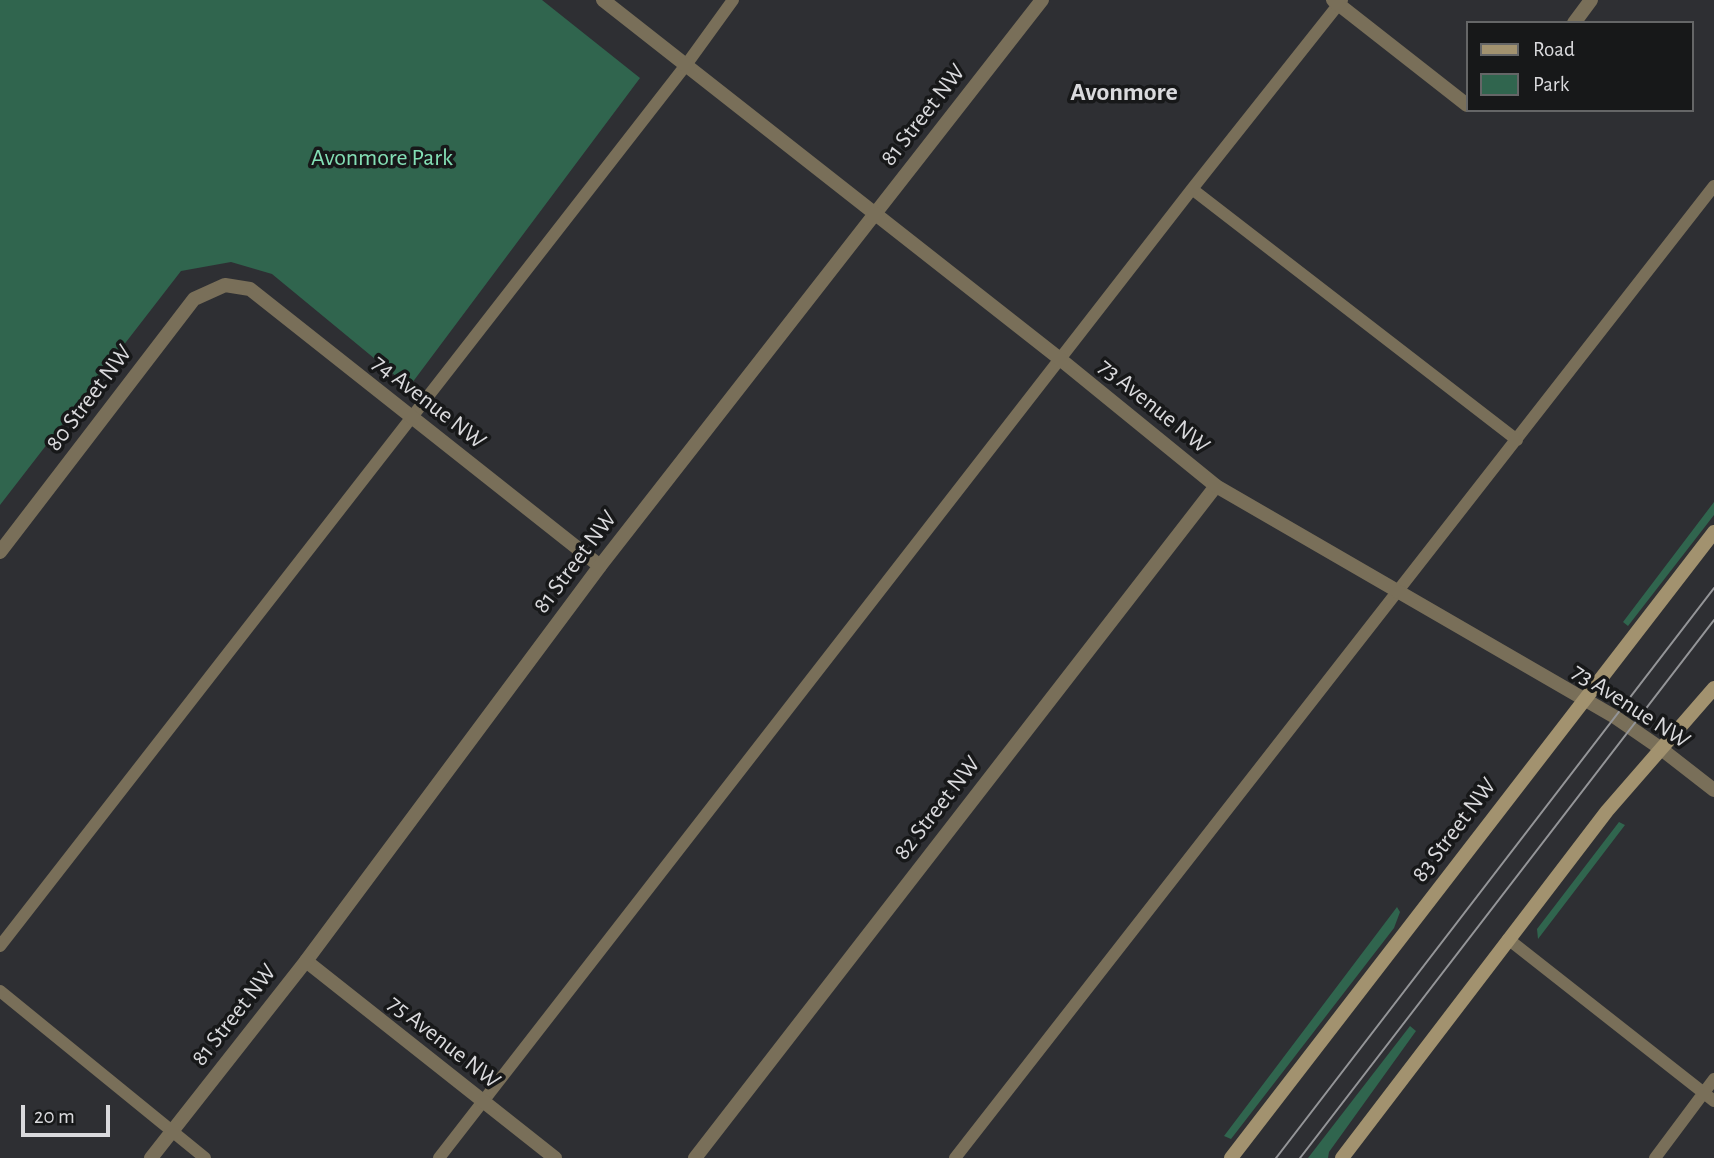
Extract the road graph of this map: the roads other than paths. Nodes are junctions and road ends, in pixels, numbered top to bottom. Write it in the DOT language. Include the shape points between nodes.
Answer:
graph roads {
  1 [pos="603,0"];
  2 [pos="733,0"];
  3 [pos="1042,0"];
  4 [pos="1591,0"];
  5 [pos="1338,2"];
  6 [pos="1575,21"];
  7 [pos="686,65"];
  8 [pos="1466,104"];
  9 [pos="1714,186"];
  10 [pos="1192,188"];
  11 [pos="874,215"];
  12 [pos="225,285"];
  13 [pos="1060,359"];
  14 [pos="411,417"];
  15 [pos="1517,440"];
  16 [pos="1216,486"];
  17 [pos="1714,532"];
  18 [pos="0,552"];
  19 [pos="600,566"];
  20 [pos="1396,593"];
  21 [pos="1714,688"];
  22 [pos="1584,700"];
  23 [pos="1660,748"];
  24 [pos="1714,790"];
  25 [pos="1508,939"];
  26 [pos="0,946"];
  27 [pos="306,961"];
  28 [pos="0,991"];
  29 [pos="1714,1079"];
  30 [pos="1709,1097"];
  31 [pos="483,1102"];
  32 [pos="172,1131"];
  33 [pos="151,1158"];
  34 [pos="205,1158"];
  35 [pos="439,1158"];
  36 [pos="555,1158"];
  37 [pos="695,1158"];
  38 [pos="956,1158"];
  39 [pos="1231,1158"];
  40 [pos="1342,1158"];
  41 [pos="1655,1158"];
  1 -- 7 [label="street, 73 Avenue NW"];
  2 -- 7 [label="lane"];
  3 -- 11 [label="street, 81 Street NW"];
  4 -- 6 [label="street"];
  5 -- 8 [label="street"];
  5 -- 10 [label="lane"];
  7 -- 11 [label="street, 73 Avenue NW"];
  7 -- 14 [label="lane"];
  9 -- 15 [label="lane"];
  10 -- 13 [label="lane"];
  10 -- 15 [label="lane"];
  11 -- 13 [label="street, 73 Avenue NW"];
  11 -- 19 [label="street, 81 Street NW"];
  12 -- 14 [label="street, 74 Avenue NW" via="250,289"];
  12 -- 18 [label="street, 80 Street NW" via="194,299"];
  13 -- 16 [label="street, 73 Avenue NW"];
  13 -- 31 [label="lane"];
  14 -- 19 [label="street, 74 Avenue NW"];
  14 -- 26 [label="lane"];
  15 -- 20 [label="lane"];
  16 -- 20 [label="street, 73 Avenue NW"];
  16 -- 37 [label="street, 82 Street NW"];
  17 -- 22 [label="main road, 83 Street NW"];
  19 -- 27 [label="street, 81 Street NW"];
  20 -- 22 [label="street, 73 Avenue NW"];
  20 -- 38 [label="lane"];
  21 -- 23 [label="main road"];
  22 -- 23 [label="street, 73 Avenue NW"];
  22 -- 39 [label="main road, 83 Street NW"];
  23 -- 24 [label="street, 73 Avenue NW"];
  23 -- 25 [label="main road"];
  25 -- 30 [label="lane"];
  25 -- 40 [label="main road"];
  27 -- 31 [label="street, 75 Avenue NW"];
  27 -- 32 [label="street, 81 Street NW"];
  28 -- 32 [label="lane"];
  29 -- 30 [label="lane"];
  30 -- 41 [label="lane"];
  31 -- 35 [label="lane"];
  31 -- 36 [label="street, 75 Avenue NW"];
  32 -- 33 [label="street, 81 Street NW"];
  32 -- 34 [label="lane"];
}
